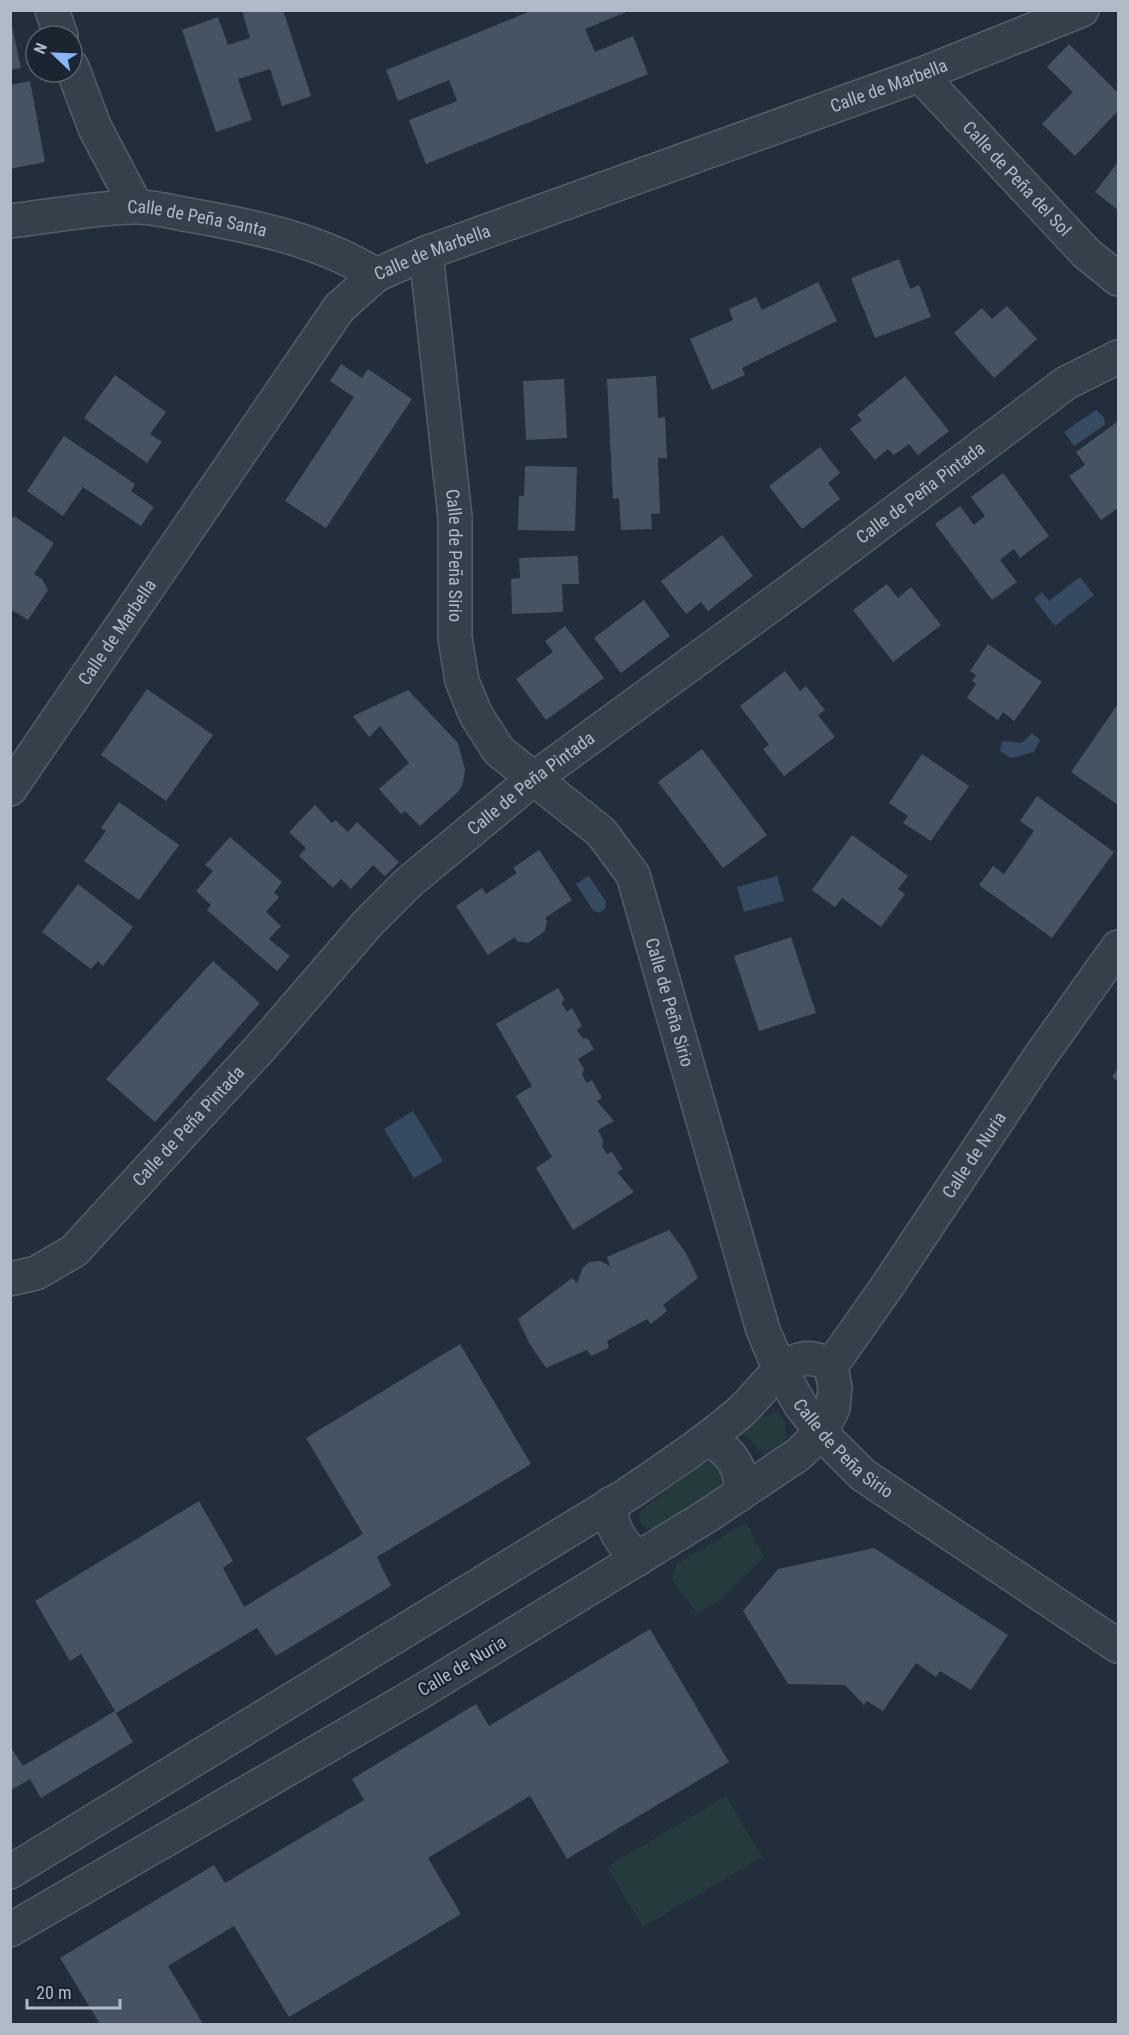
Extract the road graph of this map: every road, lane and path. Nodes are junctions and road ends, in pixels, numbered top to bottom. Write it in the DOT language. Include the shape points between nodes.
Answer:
graph roads {
  1 [pos="1082,10"];
  2 [pos="920,75"];
  3 [pos="78,84"];
  4 [pos="136,206"];
  5 [pos="10,221"];
  6 [pos="426,253"];
  7 [pos="376,276"];
  8 [pos="1119,279"];
  9 [pos="1119,357"];
  10 [pos="532,780"];
  11 [pos="10,789"];
  12 [pos="1119,947"];
  13 [pos="10,1279"];
  14 [pos="831,1366"];
  15 [pos="780,1370"];
  16 [pos="821,1432"];
  17 [pos="707,1440"];
  18 [pos="739,1495"];
  19 [pos="610,1504"];
  20 [pos="638,1559"];
  21 [pos="1119,1646"];
  22 [pos="10,1872"];
  23 [pos="17,1916"];
  1 -- 2 [label="street, Calle de Marbella"];
  2 -- 6 [label="street, Calle de Marbella"];
  2 -- 8 [label="street, Calle de Peña del Sol" via="1086,253"];
  3 -- 4 [label="street" via="95,128"];
  4 -- 5 [label="street, Calle de Peña Santa"];
  4 -- 7 [label="street, Calle de Peña Santa" via="292,238 334,253"];
  6 -- 7 [label="street, Calle de Marbella"];
  6 -- 10 [label="street, Calle de Peña Sirio" via="455,517 455,638 462,681 476,715 499,751"];
  7 -- 11 [label="street, Calle de Marbella" via="339,308"];
  9 -- 10 [label="street, Calle de Peña Pintada" via="1066,383"];
  10 -- 13 [label="street, Calle de Peña Pintada" via="410,882 368,923 262,1046 74,1251 36,1273"];
  10 -- 15 [label="street, Calle de Peña Sirio" via="601,832 633,875 763,1330"];
  12 -- 14 [label="street, Calle de Nuria" via="1039,1058"];
  14 -- 15 [label="street" via="811,1358"];
  14 -- 16 [label="street, Calle de Nuria" via="835,1378 833,1408"];
  15 -- 16 [label="street, Calle de Peña Sirio"];
  15 -- 17 [label="street" via="752,1402"];
  16 -- 18 [label="street, Calle de Nuria" via="799,1454"];
  16 -- 21 [label="street, Calle de Peña Sirio" via="877,1486"];
  17 -- 18 [label="street" via="720,1445 739,1468"];
  17 -- 19 [label="street"];
  18 -- 20 [label="street, Calle de Nuria"];
  19 -- 20 [label="street" via="616,1535"];
  19 -- 22 [label="street"];
  20 -- 23 [label="street, Calle de Nuria" via="422,1691"];
}
